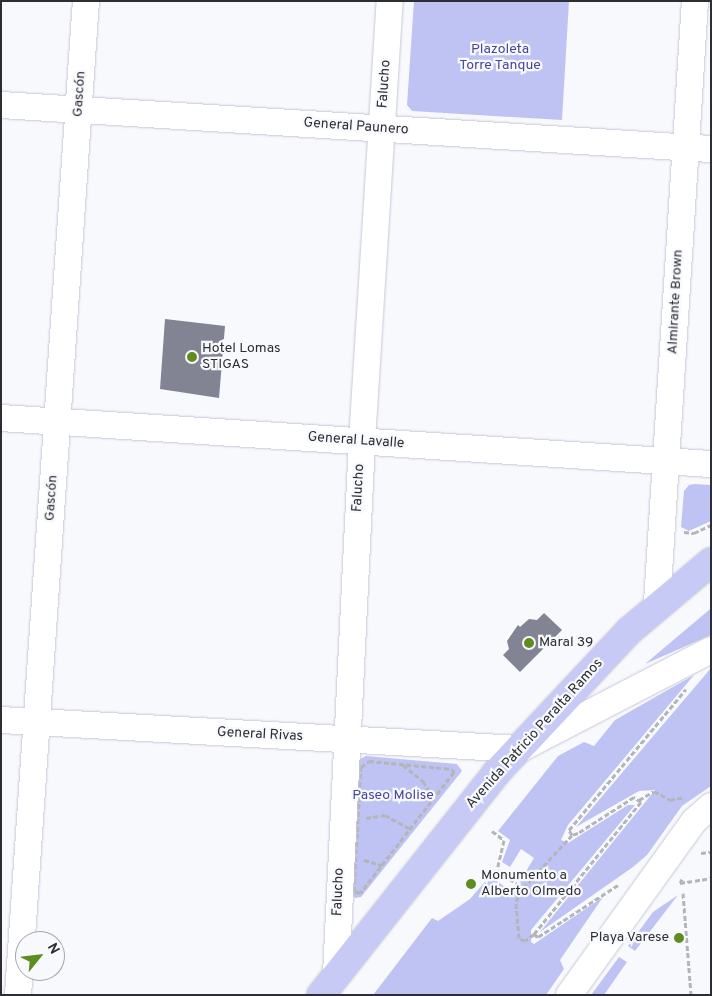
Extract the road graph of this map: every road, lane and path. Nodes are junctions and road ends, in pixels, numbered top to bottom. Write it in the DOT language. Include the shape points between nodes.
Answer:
graph roads {
  1 [pos="86,1"];
  2 [pos="390,1"];
  3 [pos="695,1"];
  4 [pos="1,105"];
  5 [pos="79,110"];
  6 [pos="382,129"];
  7 [pos="698,148"];
  8 [pos="1,418"];
  9 [pos="57,421"];
  10 [pos="362,441"];
  11 [pos="666,461"];
  12 [pos="711,464"];
  13 [pos="711,525"];
  14 [pos="680,529"];
  15 [pos="711,562"];
  16 [pos="657,603"];
  17 [pos="711,650"];
  18 [pos="693,681"];
  19 [pos="1,720"];
  20 [pos="36,722"];
  21 [pos="345,740"];
  22 [pos="520,749"];
  23 [pos="400,764"];
  24 [pos="434,798"];
  25 [pos="639,800"];
  26 [pos="684,802"];
  27 [pos="711,806"];
  28 [pos="357,826"];
  29 [pos="410,829"];
  30 [pos="492,831"];
  31 [pos="572,836"];
  32 [pos="711,852"];
  33 [pos="701,853"];
  34 [pos="685,875"];
  35 [pos="711,878"];
  36 [pos="627,880"];
  37 [pos="523,888"];
  38 [pos="683,893"];
  39 [pos="534,934"];
  40 [pos="328,985"];
  41 [pos="18,995"];
  42 [pos="569,995"];
  43 [pos="691,995"];
  1 -- 5 [label="street, Gascón"];
  2 -- 6 [label="street, Falucho"];
  3 -- 7 [label="street, Almirante Brown"];
  4 -- 5 [label="street, General Paunero"];
  5 -- 6 [label="street, General Paunero"];
  5 -- 9 [label="street, Gascón"];
  6 -- 7 [label="street, General Paunero"];
  6 -- 10 [label="street, Falucho"];
  7 -- 11 [label="street, Almirante Brown"];
  8 -- 9 [label="street, General Lavalle"];
  9 -- 10 [label="street, General Lavalle"];
  9 -- 20 [label="street, Gascón"];
  10 -- 11 [label="street, General Lavalle"];
  10 -- 21 [label="street, Falucho"];
  11 -- 12 [label="street, General Lavalle"];
  11 -- 16 [label="street, Almirante Brown"];
  13 -- 14 [label="path" via="687,535"];
  15 -- 16 [label="main road, Avenida Patricio Peralta Ramos"];
  16 -- 22 [label="main road, Avenida Patricio Peralta Ramos"];
  17 -- 22 [label="street"];
  18 -- 31 [label="path" via="570,830"];
  19 -- 20 [label="street, General Rivas"];
  20 -- 21 [label="street, General Rivas"];
  20 -- 41 [label="street, Gascón"];
  21 -- 22 [label="street, General Rivas"];
  21 -- 40 [label="street, Falucho"];
  22 -- 40 [label="main road, Avenida Patricio Peralta Ramos" via="497,772"];
  23 -- 24 [label="path" via="416,774"];
  23 -- 24 [label="path" via="452,769 454,772"];
  23 -- 28 [label="path" via="369,760 361,767"];
  24 -- 29 [label="path"];
  25 -- 26 [label="path" via="654,791 670,800 686,795"];
  25 -- 31 [label="path" via="634,798"];
  25 -- 39 [label="path" via="641,802"];
  27 -- 42 [label="street" via="689,828"];
  28 -- 29 [label="path" via="368,817 380,814 391,816"];
  28 -- 29 [label="path" via="354,891 360,893"];
  30 -- 37 [label="path" via="504,840 497,870"];
  31 -- 37 [label="path"];
  32 -- 33 [label="path"];
  34 -- 35 [label="path" via="680,883"];
  36 -- 39 [label="path" via="538,938"];
  37 -- 39 [label="path" via="516,901 519,938 525,941"];
  38 -- 43 [label="path"];
}
